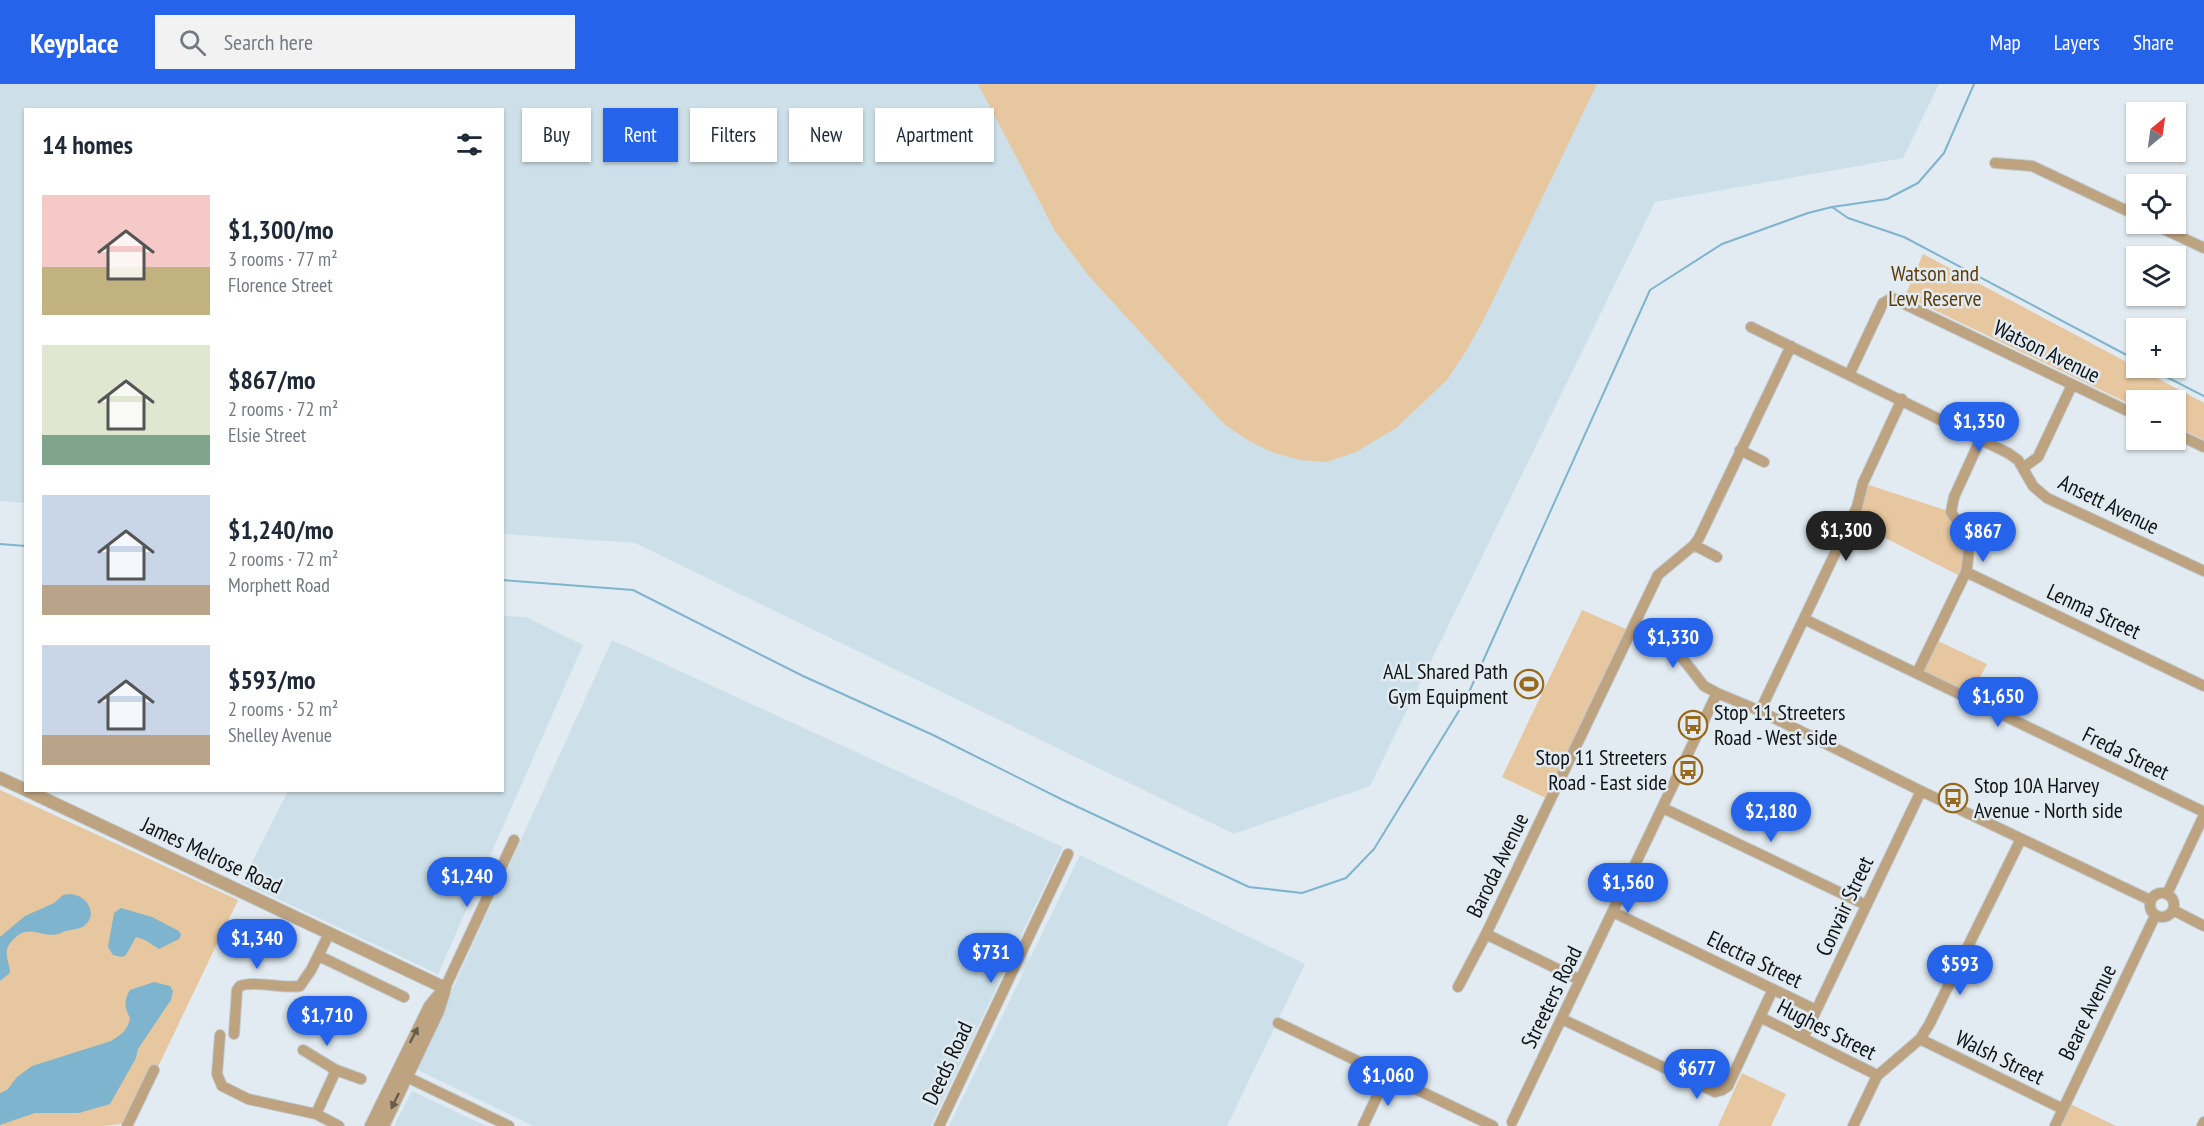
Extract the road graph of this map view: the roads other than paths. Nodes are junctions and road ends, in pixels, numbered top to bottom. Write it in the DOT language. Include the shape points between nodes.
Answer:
graph roads {
  1 [pos="1995,163"];
  2 [pos="2126,210"];
  3 [pos="2174,234"];
  4 [pos="2204,248"];
  5 [pos="1752,327"];
  6 [pos="1791,346"];
  7 [pos="1849,375"];
  8 [pos="2072,385"];
  9 [pos="1902,399"];
  10 [pos="2126,410"];
  11 [pos="1981,438"];
  12 [pos="2186,438"];
  13 [pos="2204,447"];
  14 [pos="1740,450"];
  15 [pos="1764,462"];
  16 [pos="2023,468"];
  17 [pos="1694,545"];
  18 [pos="1717,557"];
  19 [pos="2204,571"];
  20 [pos="1966,572"];
  21 [pos="1804,619"];
  22 [pos="1631,631"];
  23 [pos="1917,673"];
  24 [pos="2204,686"];
  25 [pos="1717,693"];
  26 [pos="1760,711"];
  27 [pos="0,778"];
  28 [pos="24,789"];
  29 [pos="1921,791"];
  30 [pos="30,792"];
  31 [pos="1663,808"];
  32 [pos="2204,814"];
  33 [pos="2021,839"];
  34 [pos="514,840"];
  35 [pos="1068,854"];
  36 [pos="2167,894"];
  37 [pos="2150,900"];
  38 [pos="1866,905"];
  39 [pos="2173,910"];
  40 [pos="1613,912"];
  41 [pos="2155,915"];
  42 [pos="2204,926"];
  43 [pos="329,934"];
  44 [pos="1486,934"];
  45 [pos="319,956"];
  46 [pos="1580,980"];
  47 [pos="1458,987"];
  48 [pos="445,988"];
  49 [pos="1773,989"];
  50 [pos="404,997"];
  51 [pos="1816,1010"];
  52 [pos="1760,1017"];
  53 [pos="1562,1018"];
  54 [pos="1278,1023"];
  55 [pos="234,1034"];
  56 [pos="220,1035"];
  57 [pos="1803,1038"];
  58 [pos="1920,1039"];
  59 [pos="303,1050"];
  60 [pos="154,1070"];
  61 [pos="336,1070"];
  62 [pos="401,1074"];
  63 [pos="1387,1075"];
  64 [pos="1877,1076"];
  65 [pos="361,1079"];
  66 [pos="2063,1109"];
  67 [pos="316,1114"];
  68 [pos="2204,1122"];
  69 [pos="1514,1124"];
  70 [pos="127,1126"];
  71 [pos="339,1126"];
  72 [pos="371,1126"];
  73 [pos="383,1126"];
  74 [pos="509,1126"];
  75 [pos="939,1126"];
  76 [pos="1363,1126"];
  77 [pos="1493,1126"];
  78 [pos="1497,1126"];
  79 [pos="1853,1126"];
  80 [pos="2055,1126"];
  81 [pos="2202,1126"];
  1 -- 2 [label="street" via="2032,166"];
  3 -- 4 [label="street"];
  5 -- 6 [label="street, Ansett Avenue"];
  6 -- 7 [label="street, Ansett Avenue"];
  6 -- 14 [label="street, Baroda Avenue"];
  7 -- 8 [label="street, Watson Avenue" via="1883,303 1892,298"];
  7 -- 9 [label="street, Ansett Avenue"];
  8 -- 10 [label="street, Watson Avenue"];
  8 -- 16 [label="street" via="2037,458"];
  9 -- 11 [label="street, Ansett Avenue"];
  9 -- 21 [label="street"];
  11 -- 16 [label="street, Ansett Avenue" via="2008,453"];
  11 -- 20 [label="street" via="1954,497 1952,512 1967,537 1970,555"];
  12 -- 13 [label="street"];
  14 -- 15 [label="street"];
  14 -- 17 [label="street, Baroda Avenue"];
  16 -- 19 [label="street, Ansett Avenue" via="2033,486 2047,498"];
  17 -- 18 [label="street"];
  17 -- 22 [label="street, Baroda Avenue" via="1658,575"];
  20 -- 23 [label="street"];
  20 -- 24 [label="street, Lenma Street"];
  21 -- 23 [label="street, Freda Street"];
  21 -- 26 [label="street"];
  22 -- 25 [label="street" via="1671,649 1704,686"];
  22 -- 44 [label="street, Baroda Avenue"];
  23 -- 32 [label="street, Freda Street"];
  25 -- 26 [label="street"];
  25 -- 31 [label="street, Streeters Road"];
  26 -- 29 [label="street"];
  27 -- 28 [label="street, James Melrose Road"];
  29 -- 33 [label="street"];
  29 -- 38 [label="street, Convair Street"];
  30 -- 43 [label="street, James Melrose Road"];
  31 -- 38 [label="street"];
  31 -- 40 [label="street, Streeters Road"];
  32 -- 36 [label="street"];
  33 -- 37 [label="street"];
  33 -- 58 [label="street"];
  34 -- 48 [label="street"];
  35 -- 75 [label="street, Deeds Road"];
  36 -- 37 [label="street" via="2159,893"];
  36 -- 39 [label="street" via="2174,903"];
  37 -- 41 [label="street"];
  38 -- 51 [label="street, Convair Street"];
  39 -- 41 [label="street" via="2163,917"];
  39 -- 42 [label="street"];
  40 -- 46 [label="street, Streeters Road"];
  40 -- 49 [label="street, Electra Street"];
  41 -- 66 [label="street, Beare Avenue"];
  43 -- 45 [label="street"];
  43 -- 48 [label="street, James Melrose Road"];
  44 -- 46 [label="street"];
  44 -- 47 [label="street, Baroda Avenue"];
  45 -- 50 [label="street"];
  45 -- 55 [label="street" via="300,986 240,986"];
  46 -- 53 [label="street, Streeters Road"];
  48 -- 62 [label="street" via="438,1011"];
  49 -- 51 [label="street, Electra Street"];
  49 -- 52 [label="street"];
  51 -- 57 [label="street, Convair Street"];
  52 -- 53 [label="street" via="1728,1086 1715,1092"];
  52 -- 57 [label="street, Hughes Street"];
  53 -- 69 [label="street, Streeters Road"];
  54 -- 63 [label="street"];
  56 -- 67 [label="street" via="216,1074 222,1086 248,1099"];
  57 -- 64 [label="street, Hughes Street"];
  58 -- 64 [label="street"];
  58 -- 66 [label="street, Walsh Street"];
  59 -- 61 [label="street"];
  60 -- 70 [label="street"];
  61 -- 65 [label="street"];
  61 -- 67 [label="street"];
  62 -- 72 [label="street"];
  62 -- 73 [label="street, one-way"];
  62 -- 74 [label="street"];
  63 -- 76 [label="street"];
  63 -- 77 [label="street"];
  64 -- 79 [label="street"];
  66 -- 80 [label="street, Beare Avenue"];
  67 -- 71 [label="street"];
  68 -- 81 [label="street"];
  69 -- 78 [label="street" via="1504,1121"];
}
